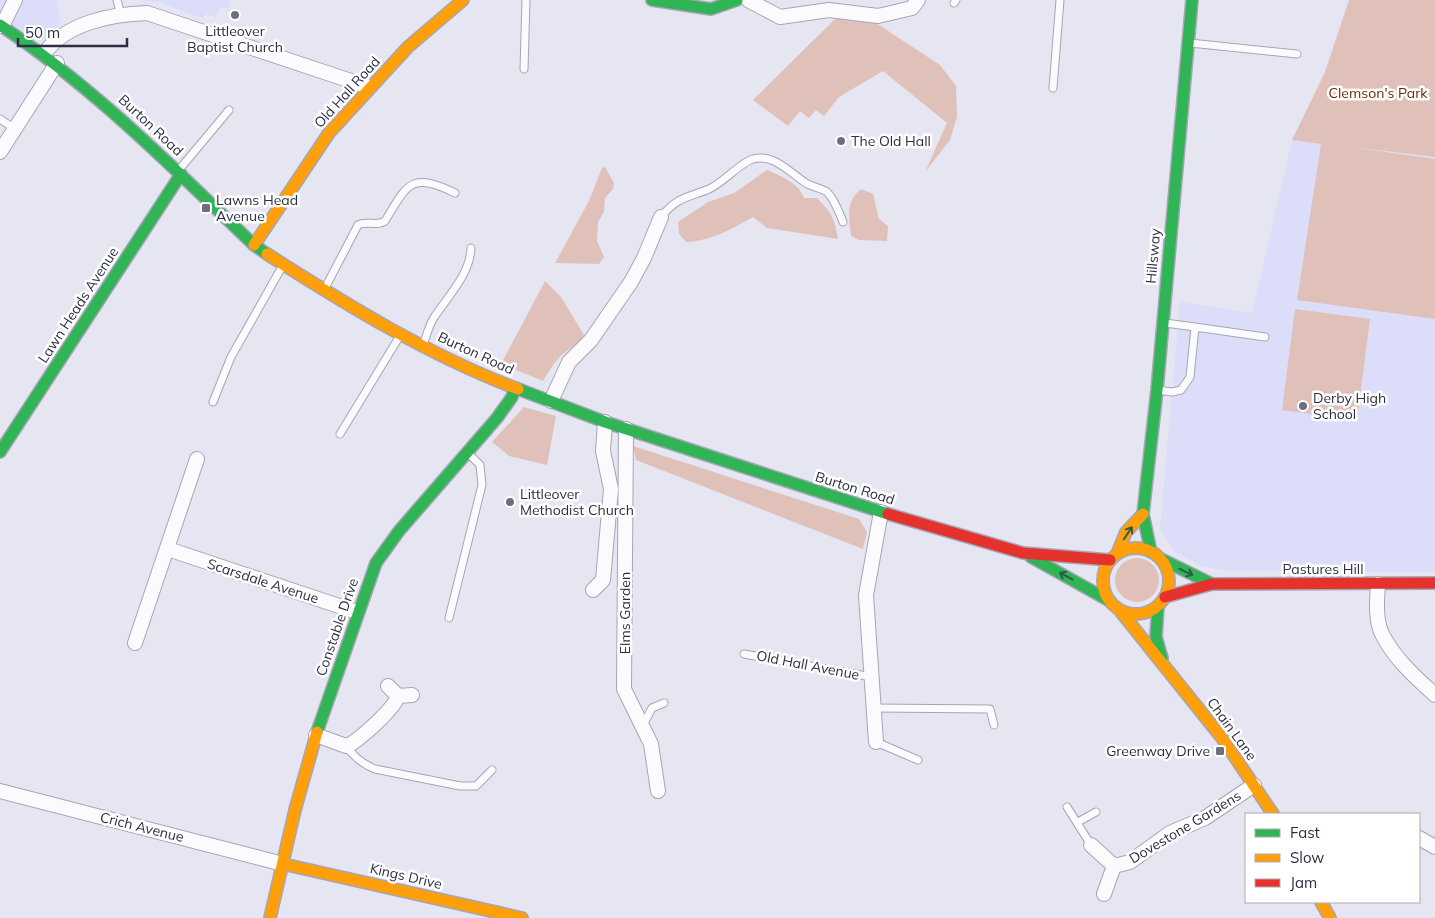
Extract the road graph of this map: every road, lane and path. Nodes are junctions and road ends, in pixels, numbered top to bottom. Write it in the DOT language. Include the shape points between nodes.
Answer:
graph roads {
  1 [pos="15,0"];
  2 [pos="117,0"];
  3 [pos="463,0"];
  4 [pos="526,0"];
  5 [pos="652,0"];
  6 [pos="738,0"];
  7 [pos="748,0"];
  8 [pos="918,0"];
  9 [pos="1060,0"];
  10 [pos="1192,0"];
  11 [pos="121,15"];
  12 [pos="1,26"];
  13 [pos="1187,42"];
  14 [pos="44,54"];
  15 [pos="1297,54"];
  16 [pos="57,63"];
  17 [pos="524,69"];
  18 [pos="369,88"];
  19 [pos="1053,88"];
  20 [pos="230,110"];
  21 [pos="0,119"];
  22 [pos="15,129"];
  23 [pos="0,152"];
  24 [pos="179,173"];
  25 [pos="455,193"];
  26 [pos="661,217"];
  27 [pos="843,222"];
  28 [pos="254,245"];
  29 [pos="472,248"];
  30 [pos="283,264"];
  31 [pos="324,290"];
  32 [pos="1162,323"];
  33 [pos="1195,327"];
  34 [pos="402,334"];
  35 [pos="1264,337"];
  36 [pos="423,345"];
  37 [pos="515,388"];
  38 [pos="1157,390"];
  39 [pos="551,401"];
  40 [pos="213,402"];
  41 [pos="605,422"];
  42 [pos="626,429"];
  43 [pos="340,434"];
  44 [pos="0,452"];
  45 [pos="468,452"];
  46 [pos="197,459"];
  47 [pos="882,512"];
  48 [pos="1143,514"];
  49 [pos="168,549"];
  50 [pos="1151,552"];
  51 [pos="1023,553"];
  52 [pos="1114,557"];
  53 [pos="1161,559"];
  54 [pos="1212,584"];
  55 [pos="1378,584"];
  56 [pos="1435,584"];
  57 [pos="593,590"];
  58 [pos="1108,600"];
  59 [pos="1162,602"];
  60 [pos="357,612"];
  61 [pos="1121,612"];
  62 [pos="449,618"];
  63 [pos="136,644"];
  64 [pos="744,654"];
  65 [pos="1164,664"];
  66 [pos="872,677"];
  67 [pos="388,686"];
  68 [pos="1435,695"];
  69 [pos="664,703"];
  70 [pos="874,708"];
  71 [pos="994,724"];
  72 [pos="642,727"];
  73 [pos="316,735"];
  74 [pos="876,742"];
  75 [pos="346,746"];
  76 [pos="918,760"];
  77 [pos="492,770"];
  78 [pos="1254,785"];
  79 [pos="0,791"];
  80 [pos="658,791"];
  81 [pos="1067,807"];
  82 [pos="1096,812"];
  83 [pos="1272,813"];
  84 [pos="1078,822"];
  85 [pos="1420,839"];
  86 [pos="1091,845"];
  87 [pos="1435,847"];
  88 [pos="283,864"];
  89 [pos="1114,866"];
  90 [pos="1104,894"];
  91 [pos="1322,903"];
  92 [pos="270,918"];
  93 [pos="522,918"];
  94 [pos="1330,918"];
  1 -- 12 [label="street"];
  2 -- 11 [label="lane"];
  3 -- 18 [label="street, Old Hall Road"];
  4 -- 17 [label="lane"];
  5 -- 6 [label="street" via="711,9"];
  7 -- 8 [label="street" via="780,17 829,10 878,16 912,8"];
  9 -- 19 [label="lane"];
  10 -- 13 [label="street, Hillsway"];
  11 -- 14 [label="street" via="61,35"];
  11 -- 18 [label="street" via="147,13 170,19"];
  12 -- 14 [label="street, Burton Road"];
  13 -- 15 [label="lane"];
  13 -- 32 [label="street, Hillsway"];
  14 -- 16 [label="street, Burton Road"];
  16 -- 22 [label="street"];
  16 -- 24 [label="street, Burton Road"];
  18 -- 28 [label="street, Old Hall Road" via="329,133"];
  20 -- 24 [label="lane"];
  21 -- 22 [label="lane"];
  22 -- 23 [label="street"];
  24 -- 28 [label="street, Burton Road"];
  24 -- 44 [label="street, Lawn Heads Avenue"];
  25 -- 31 [label="lane" via="433,182 422,181 404,190 385,220 358,226"];
  26 -- 27 [label="lane" via="672,203 710,188 750,159 762,157 776,161 808,185 826,191"];
  26 -- 39 [label="street" via="644,258 618,304 591,340 569,362"];
  28 -- 30 [label="street, Burton Road"];
  29 -- 36 [label="lane" via="458,283 434,317"];
  30 -- 31 [label="street, Burton Road"];
  30 -- 40 [label="lane" via="231,357"];
  31 -- 34 [label="street, Burton Road"];
  32 -- 33 [label="lane"];
  32 -- 38 [label="street, Hillsway"];
  33 -- 35 [label="lane"];
  33 -- 38 [label="lane" via="1190,378 1186,385 1172,392"];
  34 -- 36 [label="street, Burton Road"];
  34 -- 43 [label="lane"];
  36 -- 37 [label="street, Burton Road"];
  37 -- 39 [label="street, Burton Road"];
  37 -- 45 [label="street, Constable Drive" via="497,418"];
  38 -- 48 [label="street, Hillsway"];
  39 -- 41 [label="street, Burton Road"];
  41 -- 42 [label="street, Burton Road"];
  41 -- 57 [label="street" via="604,451 612,489 611,511 603,580"];
  42 -- 47 [label="street, Burton Road"];
  42 -- 72 [label="street, Elms Garden" via="624,688"];
  45 -- 60 [label="street, Constable Drive" via="384,551"];
  45 -- 62 [label="lane" via="480,465 482,485"];
  46 -- 49 [label="street"];
  47 -- 51 [label="street, Burton Road"];
  47 -- 66 [label="street, Old Hall Avenue" via="866,595"];
  48 -- 50 [label="street, Hillsway"];
  52 -- 48 [label="street, one-way" via="1126,532"];
  49 -- 60 [label="street, Scarsdale Avenue"];
  49 -- 63 [label="street"];
  50 -- 52 [label="street" via="1138,548 1125,550"];
  50 -- 53 [label="street"];
  51 -- 52 [label="street, Burton Road"];
  58 -- 51 [label="street, Burton Road, one-way"];
  52 -- 58 [label="street" via="1102,577"];
  53 -- 54 [label="street, Pastures Hill, one-way"];
  53 -- 59 [label="street" via="1168,571 1169,584"];
  54 -- 55 [label="street, Pastures Hill"];
  54 -- 59 [label="street, Pastures Hill"];
  55 -- 56 [label="street, Pastures Hill"];
  55 -- 68 [label="street" via="1377,610 1381,633 1406,670"];
  58 -- 61 [label="street"];
  59 -- 61 [label="street" via="1141,614"];
  59 -- 65 [label="street, Chain Lane" via="1156,637"];
  60 -- 73 [label="street, Constable Drive"];
  61 -- 65 [label="street, Chain Lane"];
  64 -- 66 [label="lane, Old Hall Avenue"];
  65 -- 78 [label="street, Chain Lane"];
  66 -- 70 [label="street, Old Hall Avenue"];
  67 -- 75 [label="street" via="405,695"];
  69 -- 72 [label="lane" via="652,708"];
  70 -- 71 [label="lane" via="990,709"];
  70 -- 74 [label="street, Old Hall Avenue"];
  72 -- 80 [label="street, Elms Garden" via="654,754"];
  73 -- 75 [label="street"];
  73 -- 88 [label="street, Constable Drive"];
  74 -- 76 [label="lane"];
  75 -- 77 [label="lane" via="352,755 370,767 460,786 476,786"];
  78 -- 83 [label="street, Chain Lane"];
  78 -- 89 [label="street, Dovestone Gardens" via="1205,818 1170,833 1130,862"];
  79 -- 88 [label="street, Crich Avenue"];
  81 -- 84 [label="lane, Dovestone Gardens"];
  82 -- 84 [label="lane"];
  84 -- 86 [label="lane, Dovestone Gardens"];
  85 -- 87 [label="street"];
  86 -- 89 [label="street, Dovestone Gardens"];
  88 -- 92 [label="street, Constable Drive"];
  88 -- 93 [label="street, Kings Drive"];
  89 -- 90 [label="street, Dovestone Gardens"];
  91 -- 94 [label="street"];
}
